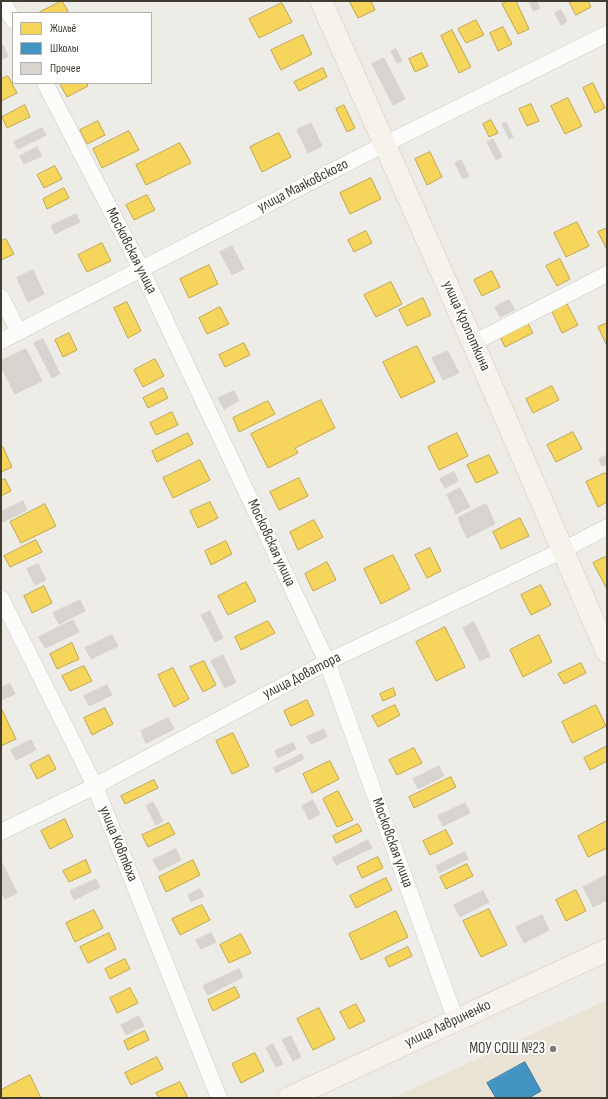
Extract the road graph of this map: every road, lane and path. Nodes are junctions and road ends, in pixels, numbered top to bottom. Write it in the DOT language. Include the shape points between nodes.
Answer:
graph roads {
  1 [pos="3,1"];
  2 [pos="321,1"];
  3 [pos="12,18"];
  4 [pos="607,34"];
  5 [pos="47,84"];
  6 [pos="385,144"];
  7 [pos="141,269"];
  8 [pos="607,274"];
  9 [pos="1,297"];
  10 [pos="19,332"];
  11 [pos="1,341"];
  12 [pos="473,343"];
  13 [pos="607,527"];
  14 [pos="563,550"];
  15 [pos="1,598"];
  16 [pos="607,652"];
  17 [pos="327,662"];
  18 [pos="95,786"];
  19 [pos="1,832"];
  20 [pos="607,950"];
  21 [pos="456,1021"];
  22 [pos="219,1098"];
  23 [pos="288,1098"];
  1 -- 3 [label="street"];
  2 -- 6 [label="main road, улица Кропоткина"];
  4 -- 6 [label="street, улица Маяковского"];
  5 -- 7 [label="street, Московская улица"];
  6 -- 7 [label="street, улица Маяковского"];
  6 -- 12 [label="main road, улица Кропоткина"];
  7 -- 10 [label="street, улица Маяковского"];
  7 -- 17 [label="street, Московская улица"];
  8 -- 12 [label="street"];
  9 -- 10 [label="street"];
  10 -- 11 [label="street, улица Маяковского"];
  12 -- 14 [label="main road, улица Кропоткина"];
  13 -- 14 [label="street, улица Доватора"];
  14 -- 16 [label="main road, улица Кропоткина"];
  14 -- 17 [label="street, улица Доватора"];
  15 -- 18 [label="street, улица Ковтюха"];
  17 -- 18 [label="street, улица Доватора"];
  17 -- 21 [label="street, Московская улица"];
  18 -- 19 [label="street, улица Доватора"];
  18 -- 22 [label="street, улица Ковтюха"];
  20 -- 21 [label="main road, улица Лавриненко"];
  21 -- 23 [label="main road, улица Лавриненко"];
}
